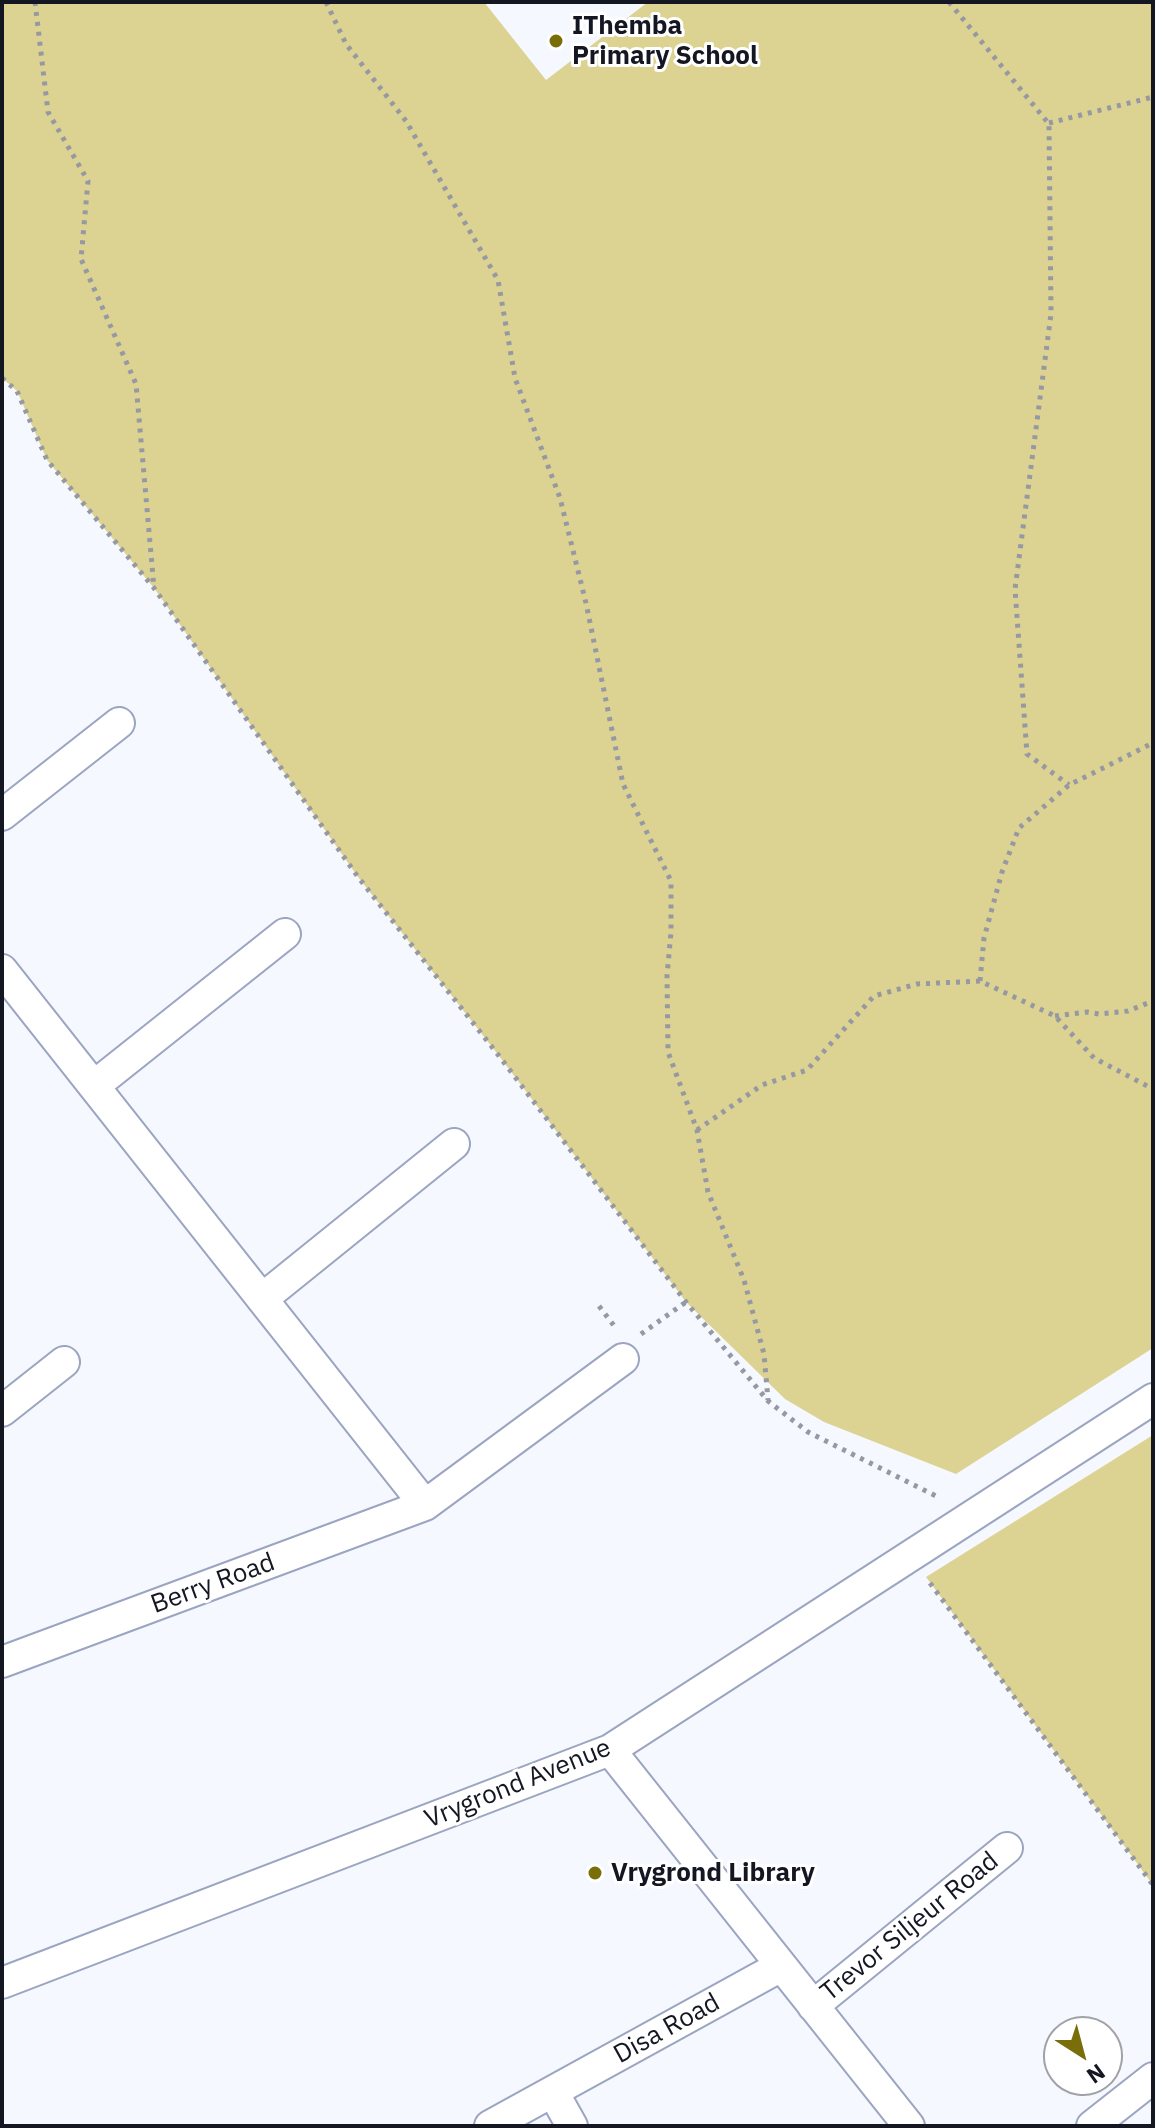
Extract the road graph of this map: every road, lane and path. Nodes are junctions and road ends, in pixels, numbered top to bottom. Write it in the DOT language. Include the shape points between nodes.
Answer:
graph roads {
  1 [pos="35,2"];
  2 [pos="326,2"];
  3 [pos="949,2"];
  4 [pos="1153,97"];
  5 [pos="1049,124"];
  6 [pos="2,378"];
  7 [pos="154,588"];
  8 [pos="119,723"];
  9 [pos="1153,743"];
  10 [pos="1069,785"];
  11 [pos="2,815"];
  12 [pos="285,934"];
  13 [pos="2,970"];
  14 [pos="980,981"];
  15 [pos="1153,1001"];
  16 [pos="1055,1016"];
  17 [pos="94,1086"];
  18 [pos="1153,1089"];
  19 [pos="697,1130"];
  20 [pos="454,1144"];
  21 [pos="262,1299"];
  22 [pos="686,1302"];
  23 [pos="599,1306"];
  24 [pos="628,1343"];
  25 [pos="64,1362"];
  26 [pos="1153,1399"];
  27 [pos="768,1401"];
  28 [pos="2,1411"];
  29 [pos="940,1498"];
  30 [pos="425,1505"];
  31 [pos="926,1577"];
  32 [pos="2,1662"];
  33 [pos="610,1750"];
  34 [pos="1007,1848"];
  35 [pos="1153,1885"];
  36 [pos="781,1966"];
  37 [pos="2,1983"];
  38 [pos="813,2006"];
  39 [pos="1153,2078"];
  40 [pos="553,2092"];
  41 [pos="490,2126"];
  42 [pos="572,2126"];
  43 [pos="909,2126"];
  44 [pos="1092,2126"];
  1 -- 7 [label="path" via="48,112 88,181 81,259 136,384"];
  2 -- 19 [label="path" via="346,44 406,121 498,280 515,378 560,498 579,573 623,784 671,881 668,1052"];
  3 -- 5 [label="path"];
  4 -- 5 [label="path"];
  5 -- 10 [label="path" via="1051,314 1015,589 1027,754"];
  6 -- 7 [label="path" via="17,391 47,460"];
  7 -- 22 [label="path" via="358,877"];
  8 -- 11 [label="street"];
  9 -- 10 [label="path"];
  10 -- 14 [label="path" via="1019,828 984,938"];
  12 -- 17 [label="street"];
  13 -- 17 [label="street"];
  14 -- 16 [label="path"];
  14 -- 19 [label="path" via="917,984 874,996 807,1070 762,1085"];
  15 -- 16 [label="path" via="1128,1011"];
  16 -- 18 [label="path" via="1094,1058"];
  17 -- 21 [label="street"];
  19 -- 27 [label="path" via="708,1192 744,1280 764,1354"];
  20 -- 21 [label="street"];
  21 -- 30 [label="street"];
  22 -- 24 [label="path"];
  22 -- 27 [label="path"];
  23 -- 24 [label="path"];
  24 -- 30 [label="street, Berry Road"];
  25 -- 28 [label="street"];
  26 -- 33 [label="street, Vrygrond Avenue"];
  27 -- 29 [label="path" via="808,1432"];
  30 -- 32 [label="street, Berry Road"];
  31 -- 35 [label="path"];
  33 -- 36 [label="street, Trevor Siljeur Road"];
  33 -- 37 [label="street, Vrygrond Avenue"];
  34 -- 38 [label="street, Trevor Siljeur Road"];
  36 -- 38 [label="street, Trevor Siljeur Road"];
  36 -- 40 [label="street, Disa Road"];
  38 -- 43 [label="street, Trevor Siljeur Road"];
  39 -- 44 [label="street"];
  40 -- 41 [label="street, Disa Road"];
  40 -- 42 [label="street"];
}
